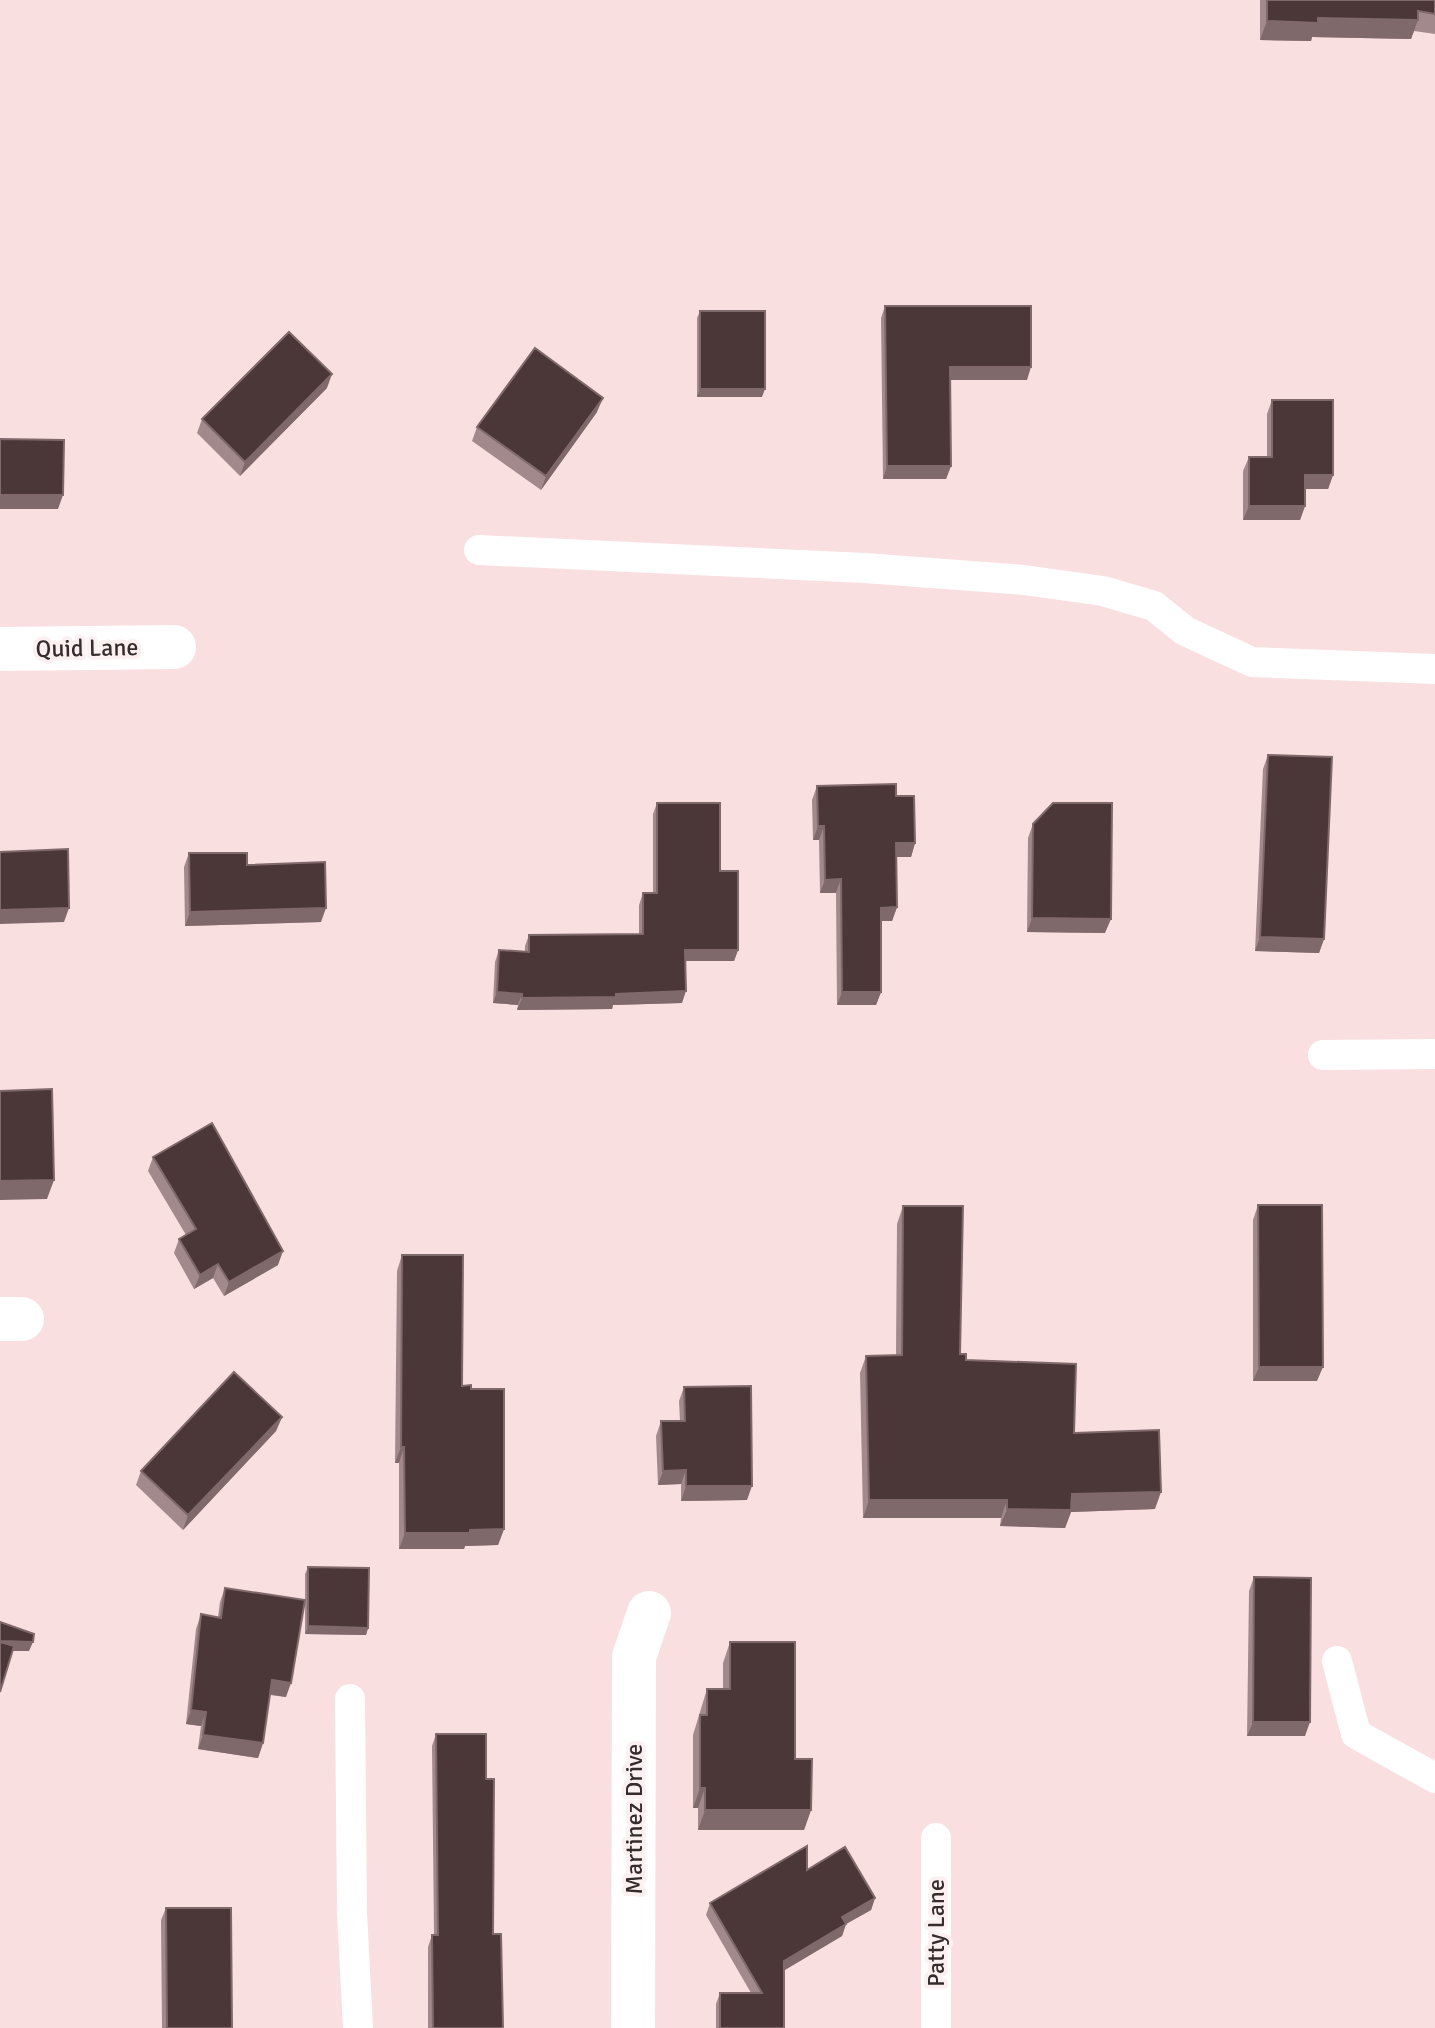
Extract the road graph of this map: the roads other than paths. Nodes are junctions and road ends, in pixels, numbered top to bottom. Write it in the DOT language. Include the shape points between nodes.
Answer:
graph roads {
  1 [pos="479,550"];
  2 [pos="174,647"];
  3 [pos="0,649"];
  4 [pos="1435,669"];
  5 [pos="1435,1054"];
  6 [pos="1323,1055"];
  7 [pos="649,1613"];
  8 [pos="1337,1661"];
  9 [pos="350,1699"];
  10 [pos="1435,1778"];
  11 [pos="936,1838"];
  12 [pos="358,2028"];
  13 [pos="633,2028"];
  14 [pos="936,2028"];
  1 -- 4 [label="lane" via="1024,580 1103,591 1154,606 1185,631 1252,662"];
  2 -- 3 [label="street, Quid Lane"];
  5 -- 6 [label="lane"];
  7 -- 13 [label="street, Martinez Drive" via="634,1657"];
  8 -- 10 [label="lane" via="1356,1734"];
  9 -- 12 [label="lane"];
  11 -- 14 [label="lane, Patty Lane"];
}
